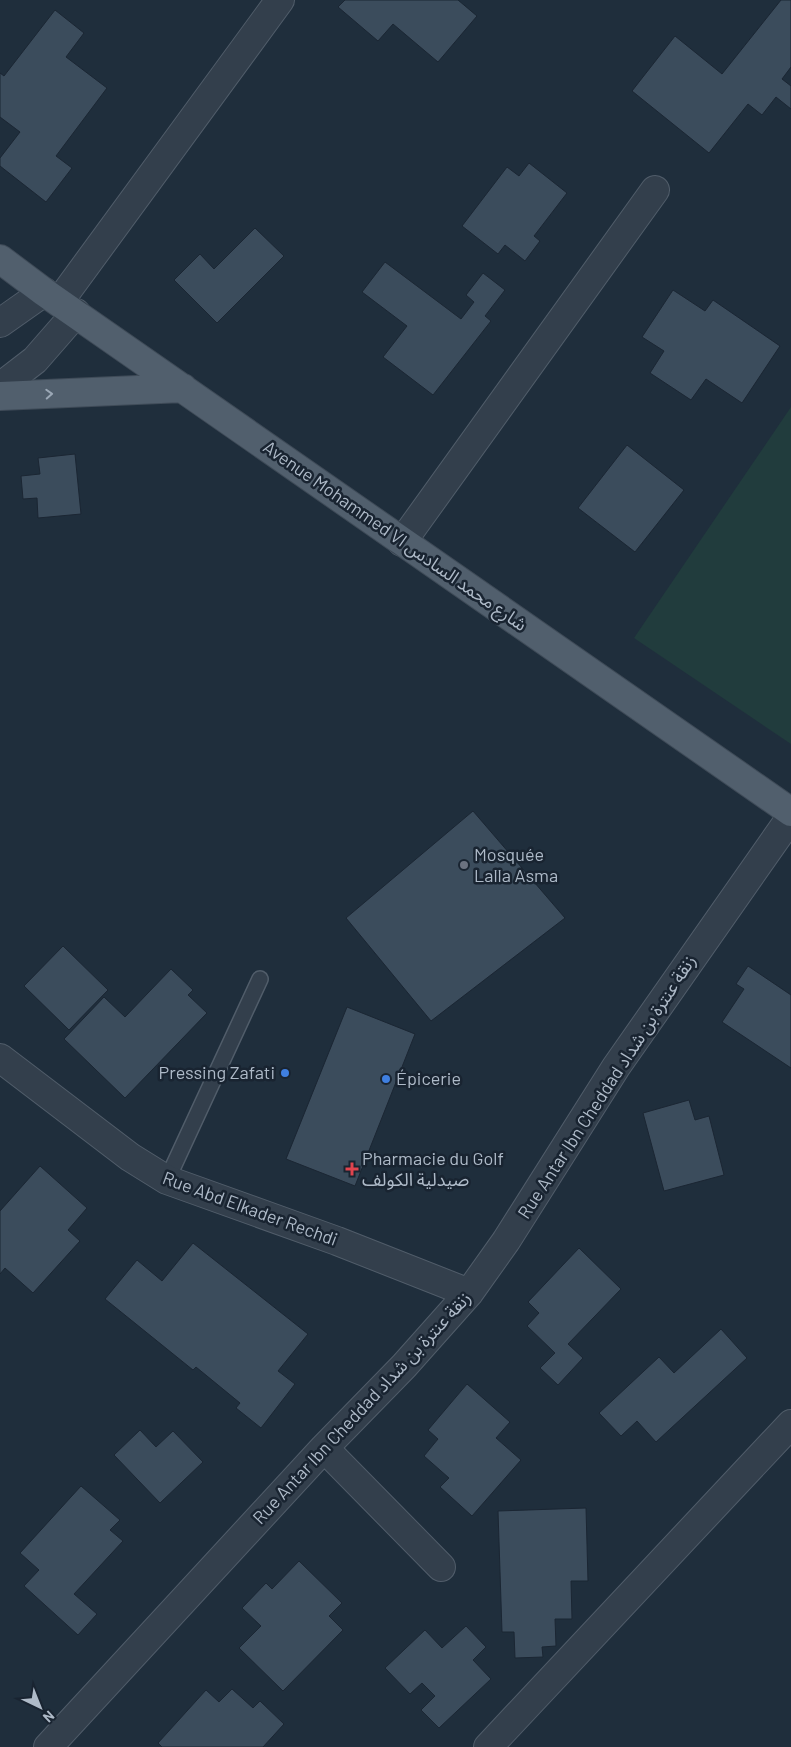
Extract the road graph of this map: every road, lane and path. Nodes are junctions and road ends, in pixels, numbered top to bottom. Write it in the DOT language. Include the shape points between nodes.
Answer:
graph roads {
  1 [pos="280,0"];
  2 [pos="655,190"];
  3 [pos="0,259"];
  4 [pos="60,302"];
  5 [pos="0,323"];
  6 [pos="0,386"];
  7 [pos="183,388"];
  8 [pos="0,396"];
  9 [pos="402,542"];
  10 [pos="791,812"];
  11 [pos="791,817"];
  12 [pos="260,980"];
  13 [pos="0,1058"];
  14 [pos="167,1180"];
  15 [pos="469,1293"];
  16 [pos="791,1424"];
  17 [pos="324,1448"];
  18 [pos="441,1567"];
  19 [pos="48,1747"];
  20 [pos="488,1747"];
  1 -- 4 [label="street"];
  2 -- 9 [label="street"];
  3 -- 4 [label="main road, Avenue Mohammed VI شارع محمد السادس"];
  4 -- 5 [label="street"];
  4 -- 6 [label="street" via="35,360"];
  4 -- 7 [label="main road, Avenue Mohammed VI شارع محمد السادس"];
  8 -- 7 [label="main road, one-way"];
  7 -- 9 [label="main road, Avenue Mohammed VI شارع محمد السادس"];
  9 -- 10 [label="main road, Avenue Mohammed VI شارع محمد السادس"];
  11 -- 15 [label="street, Rue Antar Ibn Cheddad زنقة عنترة بن شداد" via="616,1067 506,1241"];
  12 -- 14 [label="lane"];
  13 -- 14 [label="street, Rue Abd Elkader Rechdi" via="130,1157"];
  14 -- 15 [label="street, Rue Abd Elkader Rechdi"];
  15 -- 17 [label="street, Rue Antar Ibn Cheddad زنقة عنترة بن شداد"];
  16 -- 20 [label="street"];
  17 -- 18 [label="street"];
  17 -- 19 [label="street, Rue Antar Ibn Cheddad زنقة عنترة بن شداد"];
}
